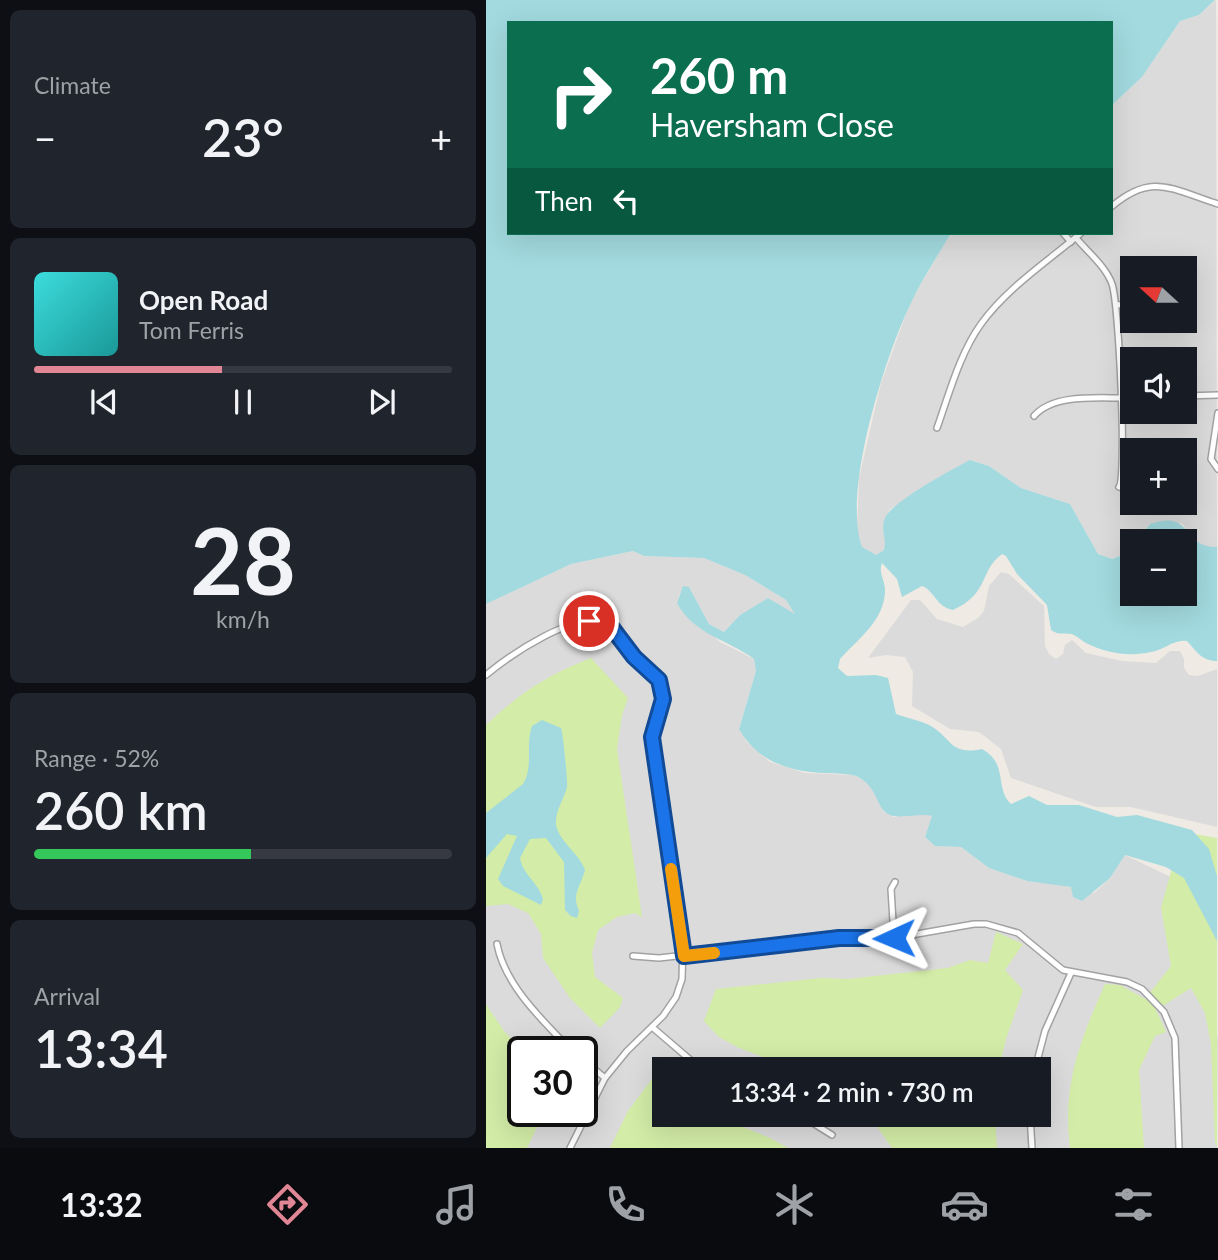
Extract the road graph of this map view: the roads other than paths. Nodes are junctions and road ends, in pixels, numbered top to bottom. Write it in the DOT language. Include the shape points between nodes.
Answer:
graph roads {
  1 [pos="1218,204"];
  2 [pos="1113,205"];
  3 [pos="1066,235"];
  4 [pos="1079,235"];
  5 [pos="1073,240"];
  6 [pos="1115,305"];
  7 [pos="1120,305"];
  8 [pos="1218,395"];
  9 [pos="1197,396"];
  10 [pos="1120,399"];
  11 [pos="1218,413"];
  12 [pos="1034,416"];
  13 [pos="1121,424"];
  14 [pos="937,428"];
  15 [pos="1218,469"];
  16 [pos="1119,487"];
  17 [pos="486,675"];
  18 [pos="895,882"];
  19 [pos="894,938"];
  20 [pos="497,944"];
  21 [pos="633,956"];
  22 [pos="684,956"];
  23 [pos="1071,973"];
  24 [pos="652,1027"];
  25 [pos="558,1036"];
  26 [pos="687,1057"];
  27 [pos="1038,1057"];
  28 [pos="598,1072"];
  29 [pos="605,1078"];
  30 [pos="819,1127"];
  31 [pos="1031,1127"];
  32 [pos="832,1135"];
  33 [pos="570,1148"];
  34 [pos="1032,1148"];
  35 [pos="1179,1148"];
  1 -- 2 [label="street" via="1153,186 1132,190"];
  3 -- 5 [label="street"];
  4 -- 5 [label="street"];
  5 -- 6 [label="street" via="1110,279"];
  5 -- 14 [label="street" via="982,322"];
  6 -- 7 [label="street"];
  6 -- 10 [label="street"];
  8 -- 9 [label="street"];
  10 -- 12 [label="street" via="1062,401"];
  11 -- 15 [label="street" via="1211,459"];
  13 -- 16 [label="street" via="1123,480"];
  17 -- 22 [label="street" via="533,643 589,621 612,628 659,680 663,699 652,737"];
  18 -- 19 [label="street" via="891,889"];
  19 -- 22 [label="street" via="839,938"];
  19 -- 23 [label="street" via="947,926 986,924 1018,933"];
  20 -- 25 [label="street" via="507,974"];
  21 -- 22 [label="street"];
  22 -- 24 [label="street" via="676,997"];
  23 -- 27 [label="street" via="1044,1031"];
  23 -- 35 [label="street" via="1127,982 1142,989 1164,1012 1175,1038"];
  24 -- 26 [label="street"];
  24 -- 29 [label="street"];
  28 -- 29 [label="street"];
  29 -- 33 [label="street"];
  30 -- 32 [label="street"];
  31 -- 34 [label="street"];
}
